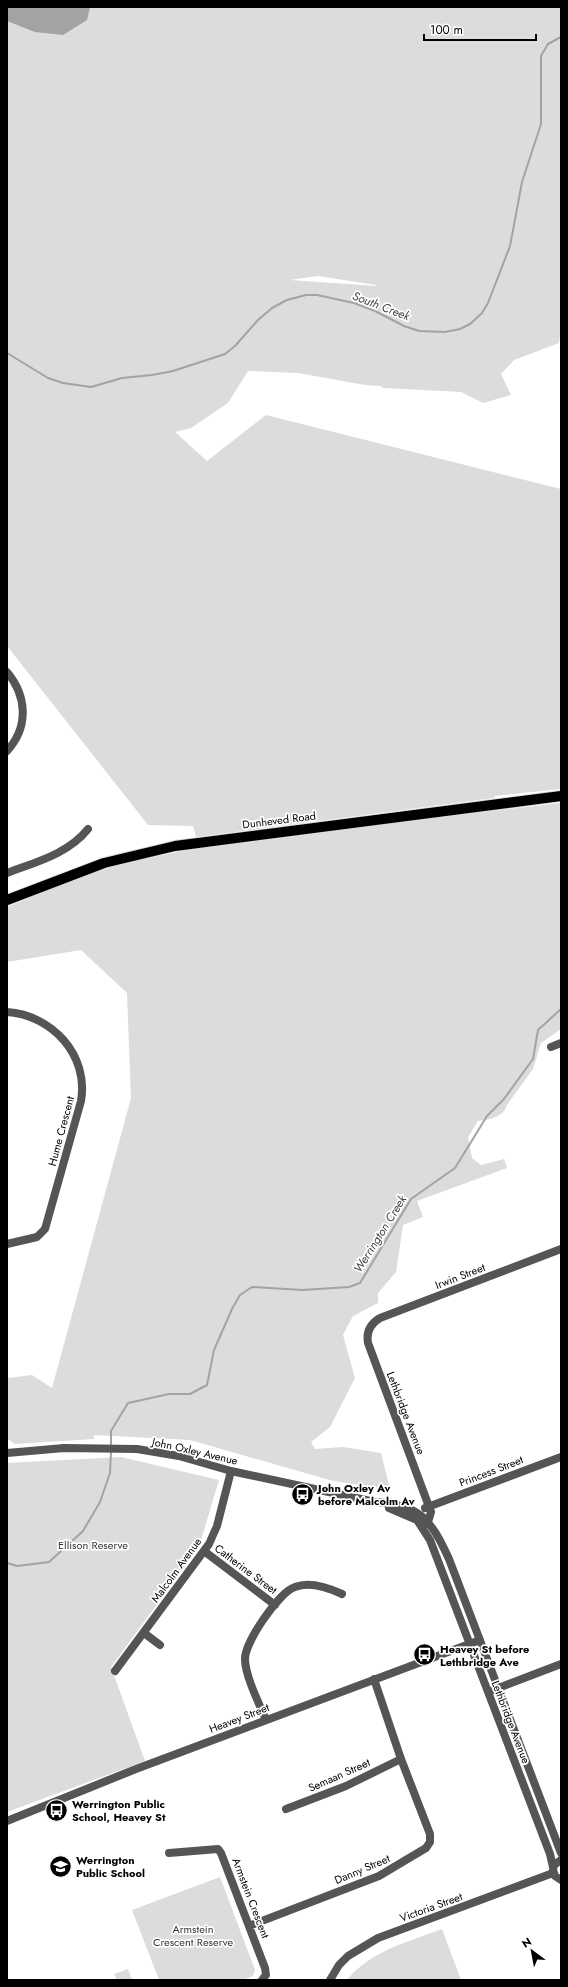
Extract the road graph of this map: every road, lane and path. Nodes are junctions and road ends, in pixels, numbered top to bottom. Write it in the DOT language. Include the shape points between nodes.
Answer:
graph roads {
  1 [pos="7,672"];
  2 [pos="7,751"];
  3 [pos="561,796"];
  4 [pos="88,829"];
  5 [pos="7,873"];
  6 [pos="7,900"];
  7 [pos="7,1012"];
  8 [pos="561,1043"];
  9 [pos="551,1047"];
  10 [pos="7,1244"];
  11 [pos="561,1249"];
  12 [pos="370,1327"];
  13 [pos="7,1453"];
  14 [pos="561,1457"];
  15 [pos="230,1471"];
  16 [pos="429,1507"];
  17 [pos="422,1520"];
  18 [pos="204,1551"];
  19 [pos="342,1594"];
  20 [pos="275,1605"];
  21 [pos="144,1633"];
  22 [pos="480,1640"];
  23 [pos="470,1644"];
  24 [pos="160,1645"];
  25 [pos="561,1664"];
  26 [pos="115,1671"];
  27 [pos="374,1679"];
  28 [pos="497,1688"];
  29 [pos="488,1692"];
  30 [pos="266,1720"];
  31 [pos="401,1759"];
  32 [pos="286,1809"];
  33 [pos="7,1821"];
  34 [pos="169,1853"];
  35 [pos="561,1853"];
  36 [pos="561,1860"];
  37 [pos="553,1870"];
  38 [pos="561,1880"];
  39 [pos="249,1926"];
  40 [pos="262,1980"];
  41 [pos="330,1980"];
  1 -- 2 [label="street" via="19,690 23,707 20,732"];
  3 -- 6 [label="main road, Dunheved Road" via="175,846 104,863"];
  4 -- 5 [label="street" via="64,850"];
  7 -- 10 [label="street, Hume Crescent" via="37,1019 60,1036 72,1050 82,1089 81,1101 45,1229 37,1237"];
  8 -- 9 [label="street"];
  11 -- 12 [label="street, Irwin Street" via="380,1318"];
  12 -- 16 [label="street, Lethbridge Avenue" via="368,1343"];
  13 -- 15 [label="street, John Oxley Avenue" via="64,1448 125,1448 179,1456"];
  14 -- 16 [label="street, Princess Street"];
  15 -- 17 [label="street, John Oxley Avenue" via="401,1506"];
  15 -- 18 [label="street, Malcolm Avenue" via="216,1526"];
  16 -- 17 [label="street" via="431,1512"];
  17 -- 22 [label="street, Lethbridge Avenue" via="449,1559"];
  17 -- 23 [label="street, Lethbridge Avenue"];
  18 -- 20 [label="street, Catherine Street"];
  18 -- 21 [label="street, Malcolm Avenue"];
  19 -- 20 [label="street" via="324,1587 299,1586 286,1592"];
  20 -- 30 [label="street" via="253,1633 245,1654 247,1670"];
  21 -- 24 [label="street"];
  21 -- 26 [label="street, Malcolm Avenue"];
  22 -- 23 [label="street, Heavey Street"];
  22 -- 28 [label="street, Lethbridge Avenue"];
  23 -- 27 [label="street, Heavey Street"];
  23 -- 29 [label="street, Lethbridge Avenue"];
  25 -- 28 [label="street"];
  27 -- 30 [label="street, Heavey Street"];
  27 -- 31 [label="street, Danny Street"];
  28 -- 29 [label="street"];
  28 -- 35 [label="street, Lethbridge Avenue"];
  29 -- 37 [label="street, Lethbridge Avenue" via="550,1854"];
  30 -- 33 [label="street, Heavey Street"];
  31 -- 32 [label="street, Semaan Street" via="346,1786"];
  31 -- 39 [label="street, Danny Street" via="430,1834 430,1842 426,1848 380,1876"];
  34 -- 39 [label="street, Armstein Crescent" via="218,1849"];
  36 -- 37 [label="street" via="556,1862"];
  37 -- 38 [label="street"];
  37 -- 41 [label="street, Victoria Street" via="378,1938 348,1956"];
  39 -- 40 [label="street, Armstein Crescent" via="265,1968 266,1974"];
}
